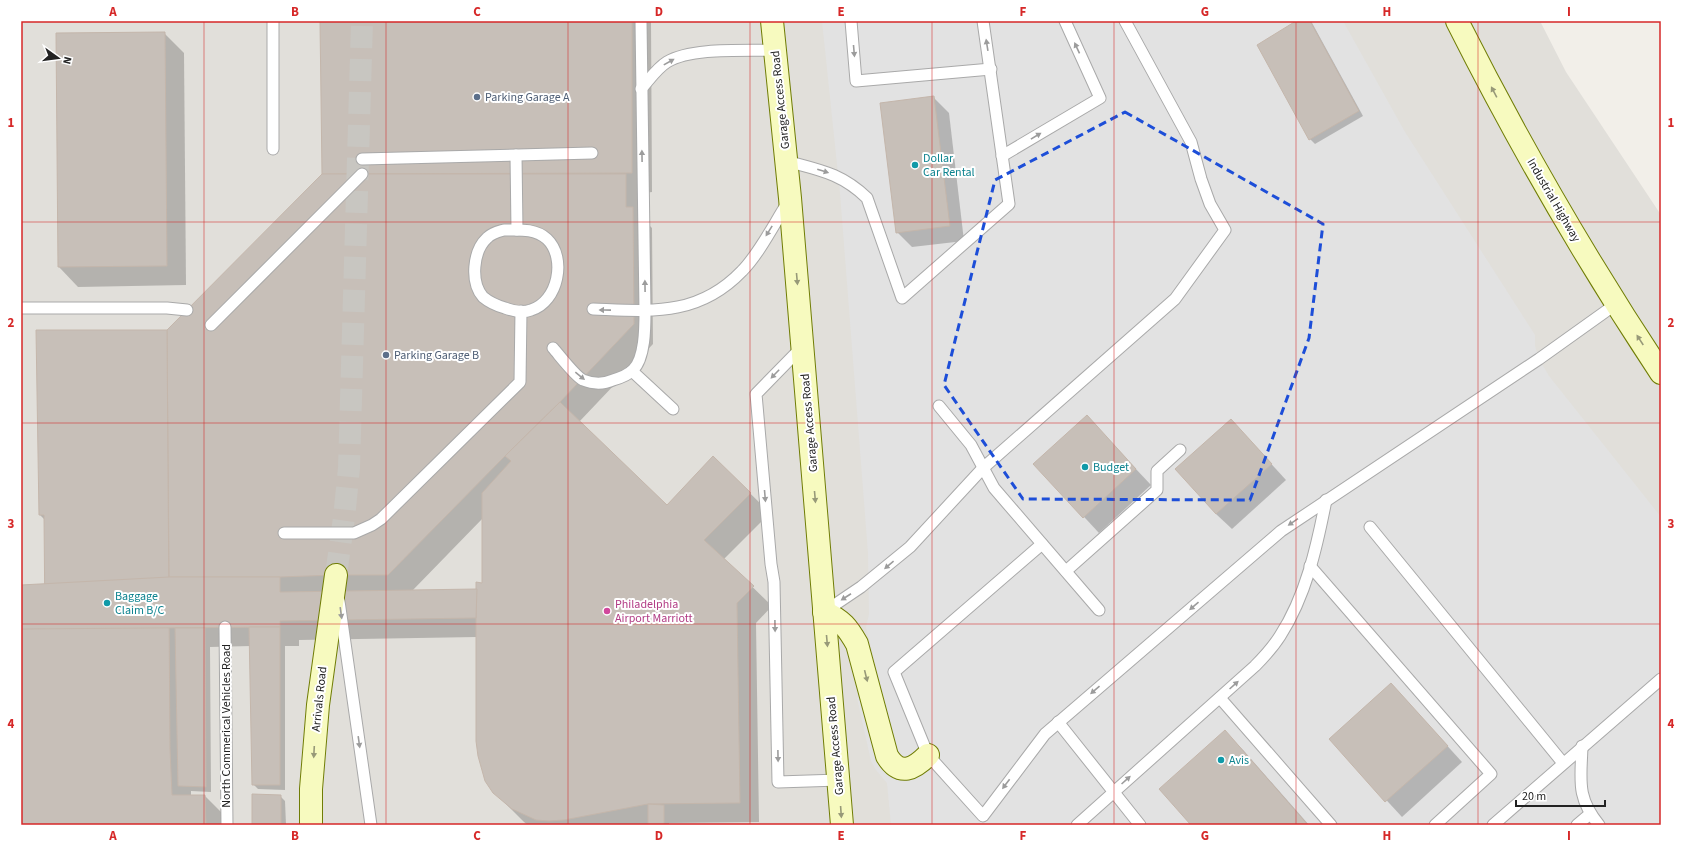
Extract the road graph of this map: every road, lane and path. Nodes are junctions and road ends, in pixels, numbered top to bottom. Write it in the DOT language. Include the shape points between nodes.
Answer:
graph roads {
  1 [pos="273,21"];
  2 [pos="641,21"];
  3 [pos="772,21"];
  4 [pos="851,21"];
  5 [pos="983,21"];
  6 [pos="1065,21"];
  7 [pos="1126,21"];
  8 [pos="1457,21"];
  9 [pos="775,50"];
  10 [pos="991,69"];
  11 [pos="641,89"];
  12 [pos="273,149"];
  13 [pos="592,152"];
  14 [pos="516,154"];
  15 [pos="1002,156"];
  16 [pos="362,159"];
  17 [pos="786,160"];
  18 [pos="362,174"];
  19 [pos="790,198"];
  20 [pos="517,230"];
  21 [pos="1616,304"];
  22 [pos="21,308"];
  23 [pos="593,309"];
  24 [pos="187,310"];
  25 [pos="521,311"];
  26 [pos="645,311"];
  27 [pos="211,324"];
  28 [pos="803,347"];
  29 [pos="553,348"];
  30 [pos="632,371"];
  31 [pos="1661,373"];
  32 [pos="939,406"];
  33 [pos="673,409"];
  34 [pos="1180,450"];
  35 [pos="983,468"];
  36 [pos="1326,500"];
  37 [pos="1370,527"];
  38 [pos="284,533"];
  39 [pos="1042,544"];
  40 [pos="1310,566"];
  41 [pos="1066,571"];
  42 [pos="336,575"];
  43 [pos="1099,610"];
  44 [pos="824,612"];
  45 [pos="225,627"];
  46 [pos="1661,679"];
  47 [pos="1220,698"];
  48 [pos="1058,722"];
  49 [pos="1582,746"];
  50 [pos="928,755"];
  51 [pos="1563,763"];
  52 [pos="838,780"];
  53 [pos="1113,792"];
  54 [pos="1590,814"];
  55 [pos="227,825"];
  56 [pos="311,825"];
  57 [pos="371,825"];
  58 [pos="842,825"];
  59 [pos="1076,825"];
  60 [pos="1140,825"];
  61 [pos="1331,825"];
  62 [pos="1435,825"];
  63 [pos="1493,825"];
  64 [pos="1577,825"];
  65 [pos="1599,825"];
  1 -- 12 [label="lane"];
  2 -- 11 [label="lane"];
  3 -- 9 [label="street, Garage Access Road"];
  4 -- 10 [label="lane, one-way" via="856,81"];
  10 -- 5 [label="lane, one-way"];
  15 -- 6 [label="lane, one-way" via="1100,98"];
  7 -- 35 [label="lane" via="1191,142 1210,204 1225,230 1175,299"];
  21 -- 8 [label="street, Industrial Highway, one-way" via="1512,127"];
  11 -- 9 [label="lane, one-way" via="659,68 678,57 704,52"];
  9 -- 17 [label="street, Garage Access Road"];
  10 -- 15 [label="lane"];
  26 -- 11 [label="lane, one-way"];
  13 -- 14 [label="lane"];
  14 -- 16 [label="lane"];
  14 -- 20 [label="lane"];
  17 -- 15 [label="lane, one-way" via="844,180 867,198 902,298 1009,204"];
  17 -- 19 [label="street, Garage Access Road"];
  18 -- 27 [label="lane"];
  19 -- 26 [label="lane, one-way" via="752,259 728,283 699,301 671,309"];
  19 -- 28 [label="street, Garage Access Road, one-way"];
  20 -- 25 [label="lane" via="536,232 546,238 553,247 558,268 556,282 546,302 530,311"];
  20 -- 25 [label="lane" via="494,233 487,238 477,255 475,277 483,297 503,308"];
  31 -- 21 [label="street, Industrial Highway, one-way"];
  21 -- 36 [label="lane"];
  22 -- 24 [label="lane"];
  26 -- 23 [label="lane, one-way"];
  25 -- 38 [label="lane" via="520,382 381,519 354,533"];
  26 -- 30 [label="lane" via="645,332 641,352"];
  28 -- 44 [label="street, Garage Access Road, one-way"];
  28 -- 52 [label="lane, one-way" via="756,394 774,582 778,782"];
  29 -- 30 [label="lane, one-way" via="582,379 590,382 608,382"];
  30 -- 33 [label="lane"];
  32 -- 35 [label="lane" via="971,446"];
  34 -- 41 [label="lane" via="1157,471 1157,490"];
  35 -- 39 [label="lane" via="994,488"];
  35 -- 44 [label="lane, one-way" via="910,547 862,587"];
  36 -- 40 [label="lane"];
  36 -- 48 [label="lane, one-way" via="1281,531"];
  37 -- 51 [label="lane"];
  39 -- 41 [label="lane"];
  39 -- 50 [label="lane" via="894,672"];
  47 -- 40 [label="lane, one-way" via="1280,637 1298,602"];
  40 -- 62 [label="lane" via="1491,774"];
  41 -- 43 [label="lane"];
  42 -- 56 [label="street, Arrivals Road, one-way" via="318,705 311,789"];
  42 -- 57 [label="lane, one-way"];
  44 -- 50 [label="street, one-way" via="841,621 858,644 887,756 891,762 899,768 910,769"];
  44 -- 52 [label="street, Garage Access Road, one-way"];
  45 -- 55 [label="lane, North Commerical Vehicles Road"];
  46 -- 49 [label="lane"];
  53 -- 47 [label="lane, one-way"];
  47 -- 61 [label="lane"];
  48 -- 50 [label="lane, one-way" via="1045,734 983,816"];
  48 -- 53 [label="lane"];
  49 -- 51 [label="lane"];
  49 -- 54 [label="lane" via="1581,793"];
  51 -- 63 [label="lane"];
  52 -- 58 [label="street, Garage Access Road, one-way"];
  53 -- 59 [label="lane"];
  53 -- 60 [label="lane"];
  54 -- 64 [label="lane"];
  54 -- 65 [label="lane"];
}
